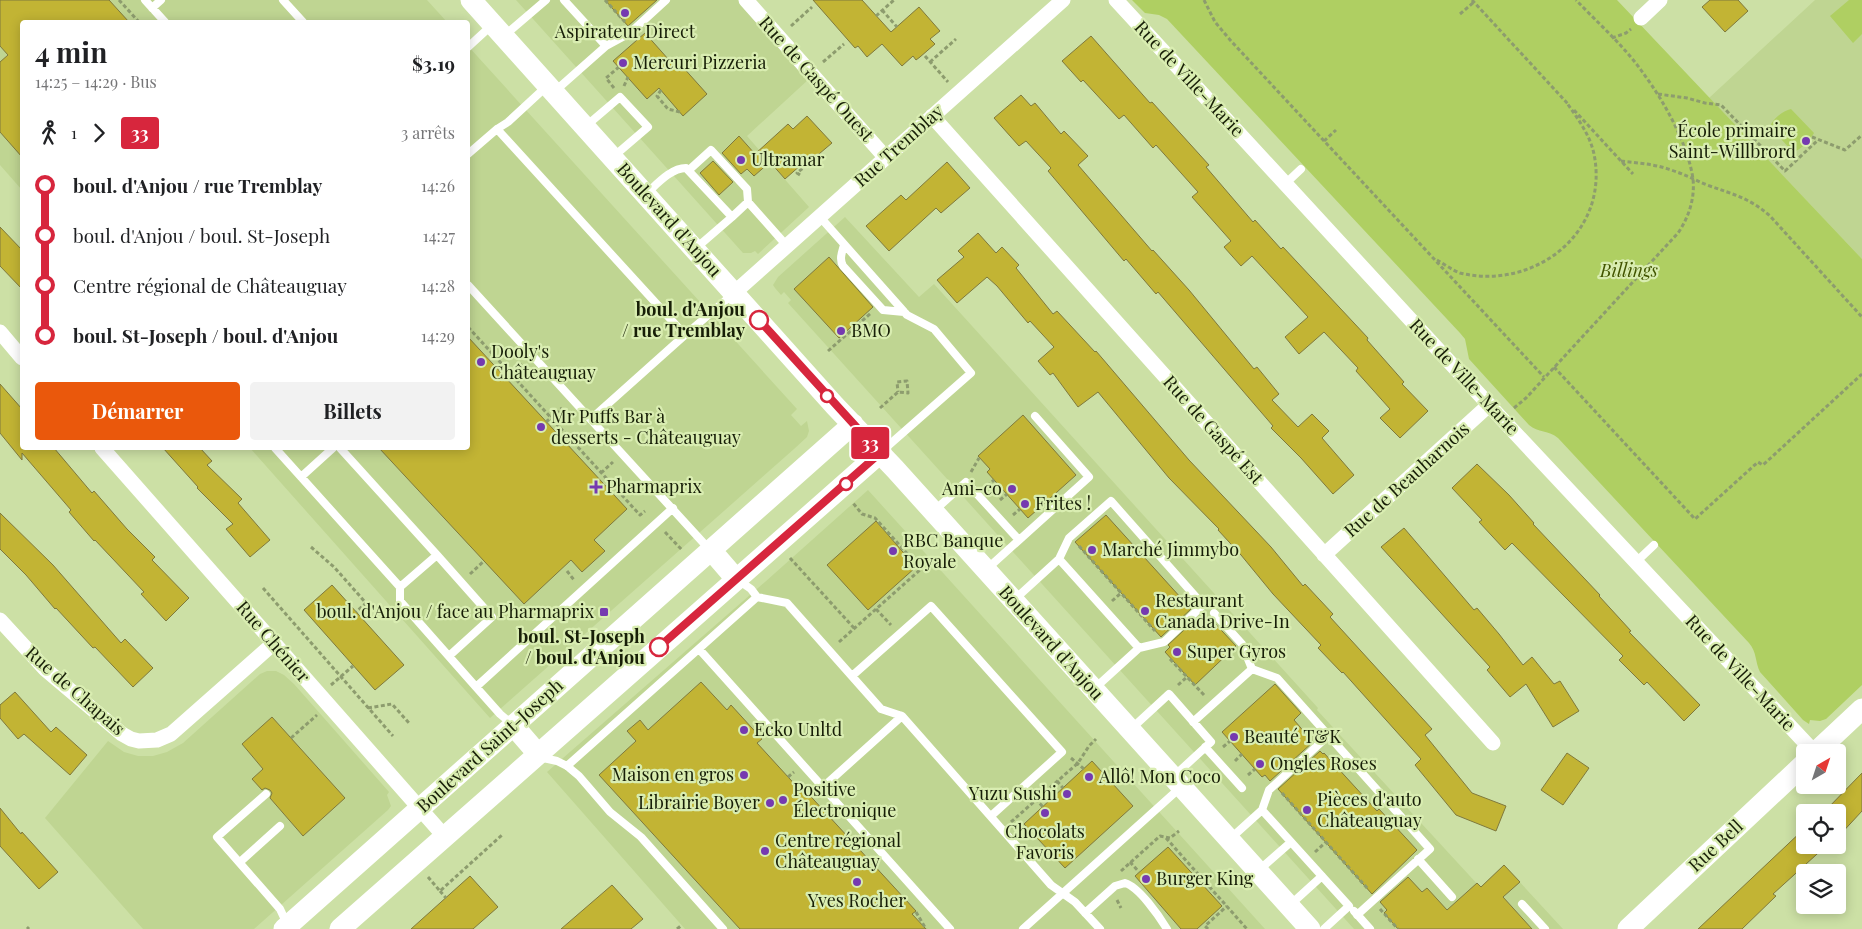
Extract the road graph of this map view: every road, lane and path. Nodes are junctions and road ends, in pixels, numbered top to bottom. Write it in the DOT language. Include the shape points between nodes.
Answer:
graph roads {
  1 [pos="120,0"];
  2 [pos="145,0"];
  3 [pos="161,0"];
  4 [pos="283,0"];
  5 [pos="471,0"];
  6 [pos="546,0"];
  7 [pos="564,0"];
  8 [pos="605,0"];
  9 [pos="666,0"];
  10 [pos="746,0"];
  11 [pos="894,0"];
  12 [pos="1063,0"];
  13 [pos="1116,0"];
  14 [pos="1204,0"];
  15 [pos="1576,0"];
  16 [pos="1660,0"];
  17 [pos="1473,1"];
  18 [pos="152,8"];
  19 [pos="812,8"];
  20 [pos="882,10"];
  21 [pos="1460,14"];
  22 [pos="876,16"];
  23 [pos="137,20"];
  24 [pos="163,20"];
  25 [pos="301,20"];
  26 [pos="1638,22"];
  27 [pos="628,26"];
  28 [pos="791,26"];
  29 [pos="897,27"];
  30 [pos="498,30"];
  31 [pos="1612,38"];
  32 [pos="956,40"];
  33 [pos="844,44"];
  34 [pos="470,46"];
  35 [pos="606,46"];
  36 [pos="926,56"];
  37 [pos="823,62"];
  38 [pos="930,62"];
  39 [pos="619,67"];
  40 [pos="611,83"];
  41 [pos="551,88"];
  42 [pos="661,90"];
  43 [pos="958,93"];
  44 [pos="1657,94"];
  45 [pos="1567,103"];
  46 [pos="680,112"];
  47 [pos="932,116"];
  48 [pos="586,126"];
  49 [pos="497,129"];
  50 [pos="1336,130"];
  51 [pos="1862,135"];
  52 [pos="1812,138"];
  53 [pos="1818,140"];
  54 [pos="1324,141"];
  55 [pos="470,152"];
  56 [pos="613,157"];
  57 [pos="886,158"];
  58 [pos="807,159"];
  59 [pos="1621,161"];
  60 [pos="1301,169"];
  61 [pos="689,170"];
  62 [pos="1634,174"];
  63 [pos="800,175"];
  64 [pos="1693,179"];
  65 [pos="1285,184"];
  66 [pos="646,194"];
  67 [pos="748,202"];
  68 [pos="732,217"];
  69 [pos="820,217"];
  70 [pos="844,245"];
  71 [pos="787,246"];
  72 [pos="696,249"];
  73 [pos="1434,259"];
  74 [pos="470,287"];
  75 [pos="734,293"];
  76 [pos="875,310"];
  77 [pos="904,312"];
  78 [pos="1862,317"];
  79 [pos="470,329"];
  80 [pos="0,332"];
  81 [pos="685,335"];
  82 [pos="836,336"];
  83 [pos="841,340"];
  84 [pos="828,351"];
  85 [pos="490,352"];
  86 [pos="20,356"];
  87 [pos="486,356"];
  88 [pos="1554,366"];
  89 [pos="510,374"];
  90 [pos="1862,374"];
  91 [pos="506,378"];
  92 [pos="1544,378"];
  93 [pos="898,392"];
  94 [pos="1489,405"];
  95 [pos="880,408"];
  96 [pos="1514,408"];
  97 [pos="1036,416"];
  98 [pos="551,418"];
  99 [pos="591,419"];
  100 [pos="546,422"];
  101 [pos="853,424"];
  102 [pos="104,450"];
  103 [pos="277,450"];
  104 [pos="332,450"];
  105 [pos="342,450"];
  106 [pos="880,453"];
  107 [pos="979,458"];
  108 [pos="974,463"];
  109 [pos="301,477"];
  110 [pos="605,478"];
  111 [pos="602,482"];
  112 [pos="851,501"];
  113 [pos="673,508"];
  114 [pos="645,511"];
  115 [pos="934,512"];
  116 [pos="665,532"];
  117 [pos="1019,540"];
  118 [pos="1075,542"];
  119 [pos="1654,545"];
  120 [pos="311,548"];
  121 [pos="711,550"];
  122 [pos="682,551"];
  123 [pos="437,555"];
  124 [pos="1324,555"];
  125 [pos="788,556"];
  126 [pos="1059,559"];
  127 [pos="484,561"];
  128 [pos="1636,562"];
  129 [pos="986,570"];
  130 [pos="736,579"];
  131 [pos="461,582"];
  132 [pos="400,587"];
  133 [pos="263,588"];
  134 [pos="758,597"];
  135 [pos="1013,600"];
  136 [pos="876,609"];
  137 [pos="356,612"];
  138 [pos="1214,614"];
  139 [pos="0,620"];
  140 [pos="888,622"];
  141 [pos="854,628"];
  142 [pos="1156,632"];
  143 [pos="840,640"];
  144 [pos="274,643"];
  145 [pos="1139,648"];
  146 [pos="699,649"];
  147 [pos="448,656"];
  148 [pos="1170,658"];
  149 [pos="353,666"];
  150 [pos="1252,669"];
  151 [pos="852,676"];
  152 [pos="341,677"];
  153 [pos="1194,685"];
  154 [pos="476,687"];
  155 [pos="1094,690"];
  156 [pos="320,695"];
  157 [pos="368,708"];
  158 [pos="1862,708"];
  159 [pos="319,713"];
  160 [pos="902,716"];
  161 [pos="1193,722"];
  162 [pos="409,723"];
  163 [pos="513,725"];
  164 [pos="1130,730"];
  165 [pos="1328,735"];
  166 [pos="394,736"];
  167 [pos="292,738"];
  168 [pos="1096,739"];
  169 [pos="1493,744"];
  170 [pos="1807,744"];
  171 [pos="1824,744"];
  172 [pos="1205,747"];
  173 [pos="538,754"];
  174 [pos="1078,763"];
  175 [pos="567,766"];
  176 [pos="1084,769"];
  177 [pos="1796,772"];
  178 [pos="792,774"];
  179 [pos="788,777"];
  180 [pos="1057,781"];
  181 [pos="1177,782"];
  182 [pos="823,787"];
  183 [pos="1063,788"];
  184 [pos="1242,788"];
  185 [pos="1281,792"];
  186 [pos="266,794"];
  187 [pos="1036,800"];
  188 [pos="1042,807"];
  189 [pos="420,809"];
  190 [pos="1262,810"];
  191 [pos="991,816"];
  192 [pos="1008,824"];
  193 [pos="280,826"];
  194 [pos="1179,831"];
  195 [pos="502,835"];
  196 [pos="445,837"];
  197 [pos="1165,837"];
  198 [pos="1229,839"];
  199 [pos="1291,842"];
  200 [pos="1418,859"];
  201 [pos="240,862"];
  202 [pos="1130,862"];
  203 [pos="1258,871"];
  204 [pos="1119,872"];
  205 [pos="1140,872"];
  206 [pos="427,876"];
  207 [pos="1322,876"];
  208 [pos="440,891"];
  209 [pos="1371,892"];
  210 [pos="1064,893"];
  211 [pos="1452,897"];
  212 [pos="446,898"];
  213 [pos="1522,904"];
  214 [pos="1227,906"];
  215 [pos="1289,906"];
  216 [pos="1349,906"];
  217 [pos="1085,913"];
  218 [pos="1384,913"];
  219 [pos="1358,915"];
  220 [pos="918,916"];
  221 [pos="917,922"];
  222 [pos="682,925"];
  223 [pos="1206,927"];
  224 [pos="287,928"];
  225 [pos="1631,928"];
  226 [pos="340,929"];
  227 [pos="677,929"];
  228 [pos="723,929"];
  229 [pos="950,929"];
  230 [pos="1023,929"];
  231 [pos="1100,929"];
  232 [pos="1167,929"];
  233 [pos="1202,929"];
  234 [pos="1247,929"];
  235 [pos="1310,929"];
  236 [pos="1324,929"];
  237 [pos="1370,929"];
  238 [pos="1398,929"];
  239 [pos="1545,929"];
  1 -- 23 [label="path"];
  2 -- 18 [label="lane"];
  3 -- 18 [label="lane"];
  4 -- 25 [label="lane"];
  5 -- 30 [label="street, Boulevard d'Anjou"];
  6 -- 30 [label="lane"];
  7 -- 35 [label="lane"];
  8 -- 27 [label="path"];
  9 -- 35 [label="lane" via="630,33"];
  10 -- 57 [label="street, Rue de Gaspé Ouest"];
  11 -- 20 [label="path"];
  12 -- 43 [label="street, Rue Tremblay"];
  13 -- 65 [label="street, Rue de Ville-Marie"];
  14 -- 54 [label="path" via="1215,22"];
  15 -- 31 [label="path"];
  16 -- 26 [label="street"];
  17 -- 21 [label="path"];
  17 -- 45 [label="path"];
  18 -- 24 [label="lane"];
  19 -- 28 [label="path"];
  20 -- 22 [label="path"];
  20 -- 29 [label="path"];
  26 -- 31 [label="path"];
  30 -- 34 [label="lane"];
  30 -- 41 [label="street, Boulevard d'Anjou"];
  31 -- 44 [label="path" via="1642,71"];
  32 -- 38 [label="path"];
  33 -- 37 [label="path"];
  35 -- 41 [label="lane"];
  36 -- 38 [label="path"];
  38 -- 43 [label="path"];
  39 -- 40 [label="path" via="606,78"];
  41 -- 48 [label="street, Boulevard d'Anjou"];
  41 -- 49 [label="lane"];
  42 -- 46 [label="path" via="657,96 668,109"];
  43 -- 47 [label="street, Rue Tremblay"];
  44 -- 53 [label="path" via="1721,105 1786,171"];
  44 -- 64 [label="path" via="1684,147"];
  45 -- 59 [label="path"];
  45 -- 73 [label="path" via="1588,137 1596,174 1590,209 1571,242 1528,270 1505,276 1458,272"];
  47 -- 57 [label="street, Rue Tremblay"];
  47 -- 124 [label="street, Rue de Gaspé Est"];
  48 -- 56 [label="street, Boulevard d'Anjou"];
  48 -- 56 [label="lane" via="620,97 648,127"];
  49 -- 55 [label="lane"];
  49 -- 81 [label="lane"];
  50 -- 54 [label="path"];
  51 -- 53 [label="path" via="1845,150"];
  52 -- 53 [label="path"];
  54 -- 73 [label="path"];
  56 -- 66 [label="street, Boulevard d'Anjou"];
  57 -- 69 [label="street, Rue Tremblay"];
  58 -- 63 [label="path" via="810,162 798,173"];
  59 -- 62 [label="path"];
  59 -- 64 [label="path" via="1658,166"];
  60 -- 65 [label="lane"];
  61 -- 66 [label="lane" via="682,168 669,174"];
  61 -- 67 [label="lane" via="711,150 746,189"];
  61 -- 68 [label="lane" via="710,189"];
  64 -- 78 [label="path" via="1757,205"];
  64 -- 88 [label="path" via="1691,206 1678,233"];
  65 -- 94 [label="street, Rue de Ville-Marie"];
  66 -- 72 [label="street, Boulevard d'Anjou"];
  67 -- 68 [label="lane"];
  67 -- 71 [label="lane"];
  68 -- 72 [label="lane"];
  69 -- 70 [label="lane"];
  69 -- 71 [label="street, Rue Tremblay"];
  70 -- 77 [label="lane"];
  70 -- 77 [label="lane" via="841,262 853,278 883,310"];
  71 -- 75 [label="street, Rue Tremblay"];
  72 -- 75 [label="street, Boulevard d'Anjou"];
  73 -- 92 [label="path"];
  74 -- 99 [label="lane"];
  75 -- 81 [label="lane"];
  75 -- 101 [label="street, Boulevard d'Anjou"];
  76 -- 83 [label="path"];
  77 -- 106 [label="lane" via="934,329 971,373"];
  79 -- 85 [label="path"];
  80 -- 86 [label="street"];
  81 -- 99 [label="lane"];
  82 -- 83 [label="path"];
  83 -- 84 [label="path"];
  85 -- 87 [label="path"];
  85 -- 89 [label="path"];
  88 -- 90 [label="path" via="1695,519 1758,462 1763,465"];
  88 -- 92 [label="path"];
  89 -- 91 [label="path"];
  89 -- 98 [label="path"];
  92 -- 96 [label="path"];
  93 -- 93 [label="path" via="908,392 907,381 897,382"];
  93 -- 95 [label="path"];
  94 -- 124 [label="street, Rue de Beauharnois"];
  94 -- 128 [label="street, Rue de Ville-Marie"];
  97 -- 117 [label="lane" via="1089,477"];
  98 -- 100 [label="path"];
  98 -- 110 [label="path"];
  99 -- 113 [label="lane"];
  101 -- 106 [label="street, Boulevard d'Anjou"];
  101 -- 121 [label="street, Boulevard Saint-Joseph"];
  102 -- 144 [label="street, Rue Chénier"];
  103 -- 109 [label="lane"];
  104 -- 109 [label="lane"];
  105 -- 123 [label="lane"];
  106 -- 115 [label="street, Boulevard d'Anjou"];
  106 -- 130 [label="street"];
  107 -- 108 [label="path"];
  109 -- 132 [label="lane"];
  110 -- 111 [label="path"];
  110 -- 114 [label="path" via="640,515"];
  112 -- 136 [label="path" via="862,514 875,518 921,569"];
  113 -- 121 [label="lane"];
  113 -- 154 [label="lane"];
  115 -- 117 [label="lane" via="966,482"];
  115 -- 129 [label="street, Boulevard d'Anjou"];
  116 -- 122 [label="path"];
  117 -- 129 [label="lane"];
  118 -- 142 [label="path"];
  119 -- 128 [label="lane"];
  120 -- 137 [label="path" via="334,567 366,603"];
  121 -- 130 [label="street"];
  121 -- 163 [label="street, Boulevard Saint-Joseph"];
  123 -- 131 [label="lane"];
  123 -- 132 [label="lane"];
  124 -- 169 [label="street, Rue de Gaspé Est"];
  125 -- 141 [label="path"];
  126 -- 135 [label="lane"];
  126 -- 145 [label="lane"];
  126 -- 145 [label="lane" via="1069,538 1111,501 1203,605 1164,642"];
  127 -- 131 [label="path"];
  128 -- 170 [label="street, Rue de Ville-Marie"];
  129 -- 135 [label="street, Boulevard d'Anjou"];
  130 -- 134 [label="lane"];
  130 -- 173 [label="street"];
  131 -- 147 [label="lane" via="492,617"];
  132 -- 147 [label="lane" via="400,602"];
  133 -- 152 [label="path"];
  134 -- 146 [label="lane"];
  134 -- 151 [label="lane" via="787,603"];
  135 -- 155 [label="street, Boulevard d'Anjou"];
  136 -- 140 [label="path"];
  136 -- 141 [label="path"];
  138 -- 150 [label="lane" via="1242,644"];
  139 -- 144 [label="street, Rue de Chapais" via="45,669 115,728 140,741 157,740 171,734"];
  141 -- 143 [label="path"];
  144 -- 156 [label="street, Rue Chénier"];
  145 -- 155 [label="lane"];
  146 -- 175 [label="lane"];
  146 -- 182 [label="lane"];
  147 -- 154 [label="lane"];
  148 -- 153 [label="path"];
  149 -- 152 [label="path"];
  150 -- 161 [label="lane"];
  150 -- 165 [label="lane" via="1277,678"];
  151 -- 160 [label="lane" via="881,709"];
  151 -- 191 [label="lane" via="931,606 1062,752"];
  152 -- 156 [label="path"];
  152 -- 157 [label="path"];
  154 -- 163 [label="lane"];
  155 -- 164 [label="street, Boulevard d'Anjou"];
  156 -- 189 [label="street, Rue Chénier"];
  157 -- 162 [label="path" via="392,704"];
  157 -- 166 [label="path"];
  158 -- 171 [label="street"];
  159 -- 167 [label="path"];
  160 -- 182 [label="lane"];
  160 -- 191 [label="lane"];
  161 -- 164 [label="lane" via="1168,694"];
  161 -- 172 [label="lane" via="1211,742"];
  163 -- 173 [label="street"];
  163 -- 189 [label="street, Boulevard Saint-Joseph"];
  164 -- 181 [label="street, Boulevard d'Anjou"];
  165 -- 190 [label="lane" via="1269,790"];
  165 -- 200 [label="lane" via="1430,849"];
  168 -- 174 [label="path"];
  172 -- 181 [label="lane"];
  172 -- 184 [label="lane"];
  173 -- 175 [label="lane"];
  173 -- 196 [label="street"];
  174 -- 176 [label="path"];
  174 -- 180 [label="path"];
  175 -- 228 [label="lane" via="610,812 641,837"];
  177 -- 225 [label="street, Rue Bell"];
  178 -- 179 [label="path"];
  180 -- 183 [label="path"];
  180 -- 187 [label="path"];
  181 -- 198 [label="street, Boulevard d'Anjou"];
  181 -- 210 [label="lane"];
  182 -- 229 [label="lane"];
  185 -- 209 [label="path"];
  186 -- 201 [label="lane" via="217,837"];
  187 -- 188 [label="path"];
  187 -- 192 [label="path"];
  189 -- 196 [label="street, Rue Chénier"];
  189 -- 224 [label="street, Boulevard Saint-Joseph"];
  190 -- 198 [label="lane"];
  190 -- 199 [label="lane"];
  191 -- 210 [label="lane" via="1051,884"];
  193 -- 201 [label="lane"];
  194 -- 197 [label="path" via="1170,838"];
  195 -- 208 [label="path"];
  196 -- 226 [label="street"];
  197 -- 202 [label="path" via="1160,836"];
  197 -- 214 [label="path"];
  198 -- 203 [label="street, Boulevard d'Anjou"];
  199 -- 203 [label="lane"];
  199 -- 207 [label="lane"];
  200 -- 211 [label="lane"];
  200 -- 219 [label="lane"];
  201 -- 224 [label="lane" via="280,909"];
  202 -- 204 [label="path"];
  202 -- 205 [label="path"];
  203 -- 215 [label="street, Boulevard d'Anjou"];
  206 -- 208 [label="path"];
  207 -- 215 [label="lane"];
  207 -- 216 [label="lane"];
  208 -- 212 [label="path"];
  210 -- 217 [label="lane"];
  210 -- 230 [label="lane"];
  213 -- 239 [label="lane"];
  214 -- 223 [label="path"];
  214 -- 234 [label="path"];
  215 -- 235 [label="street, Boulevard d'Anjou"];
  216 -- 219 [label="lane"];
  216 -- 236 [label="lane"];
  217 -- 231 [label="lane"];
  217 -- 232 [label="lane" via="1115,886 1125,883 1135,888"];
  218 -- 238 [label="path"];
  219 -- 237 [label="lane"];
  220 -- 221 [label="path"];
  222 -- 227 [label="path"];
  223 -- 233 [label="path"];
}
